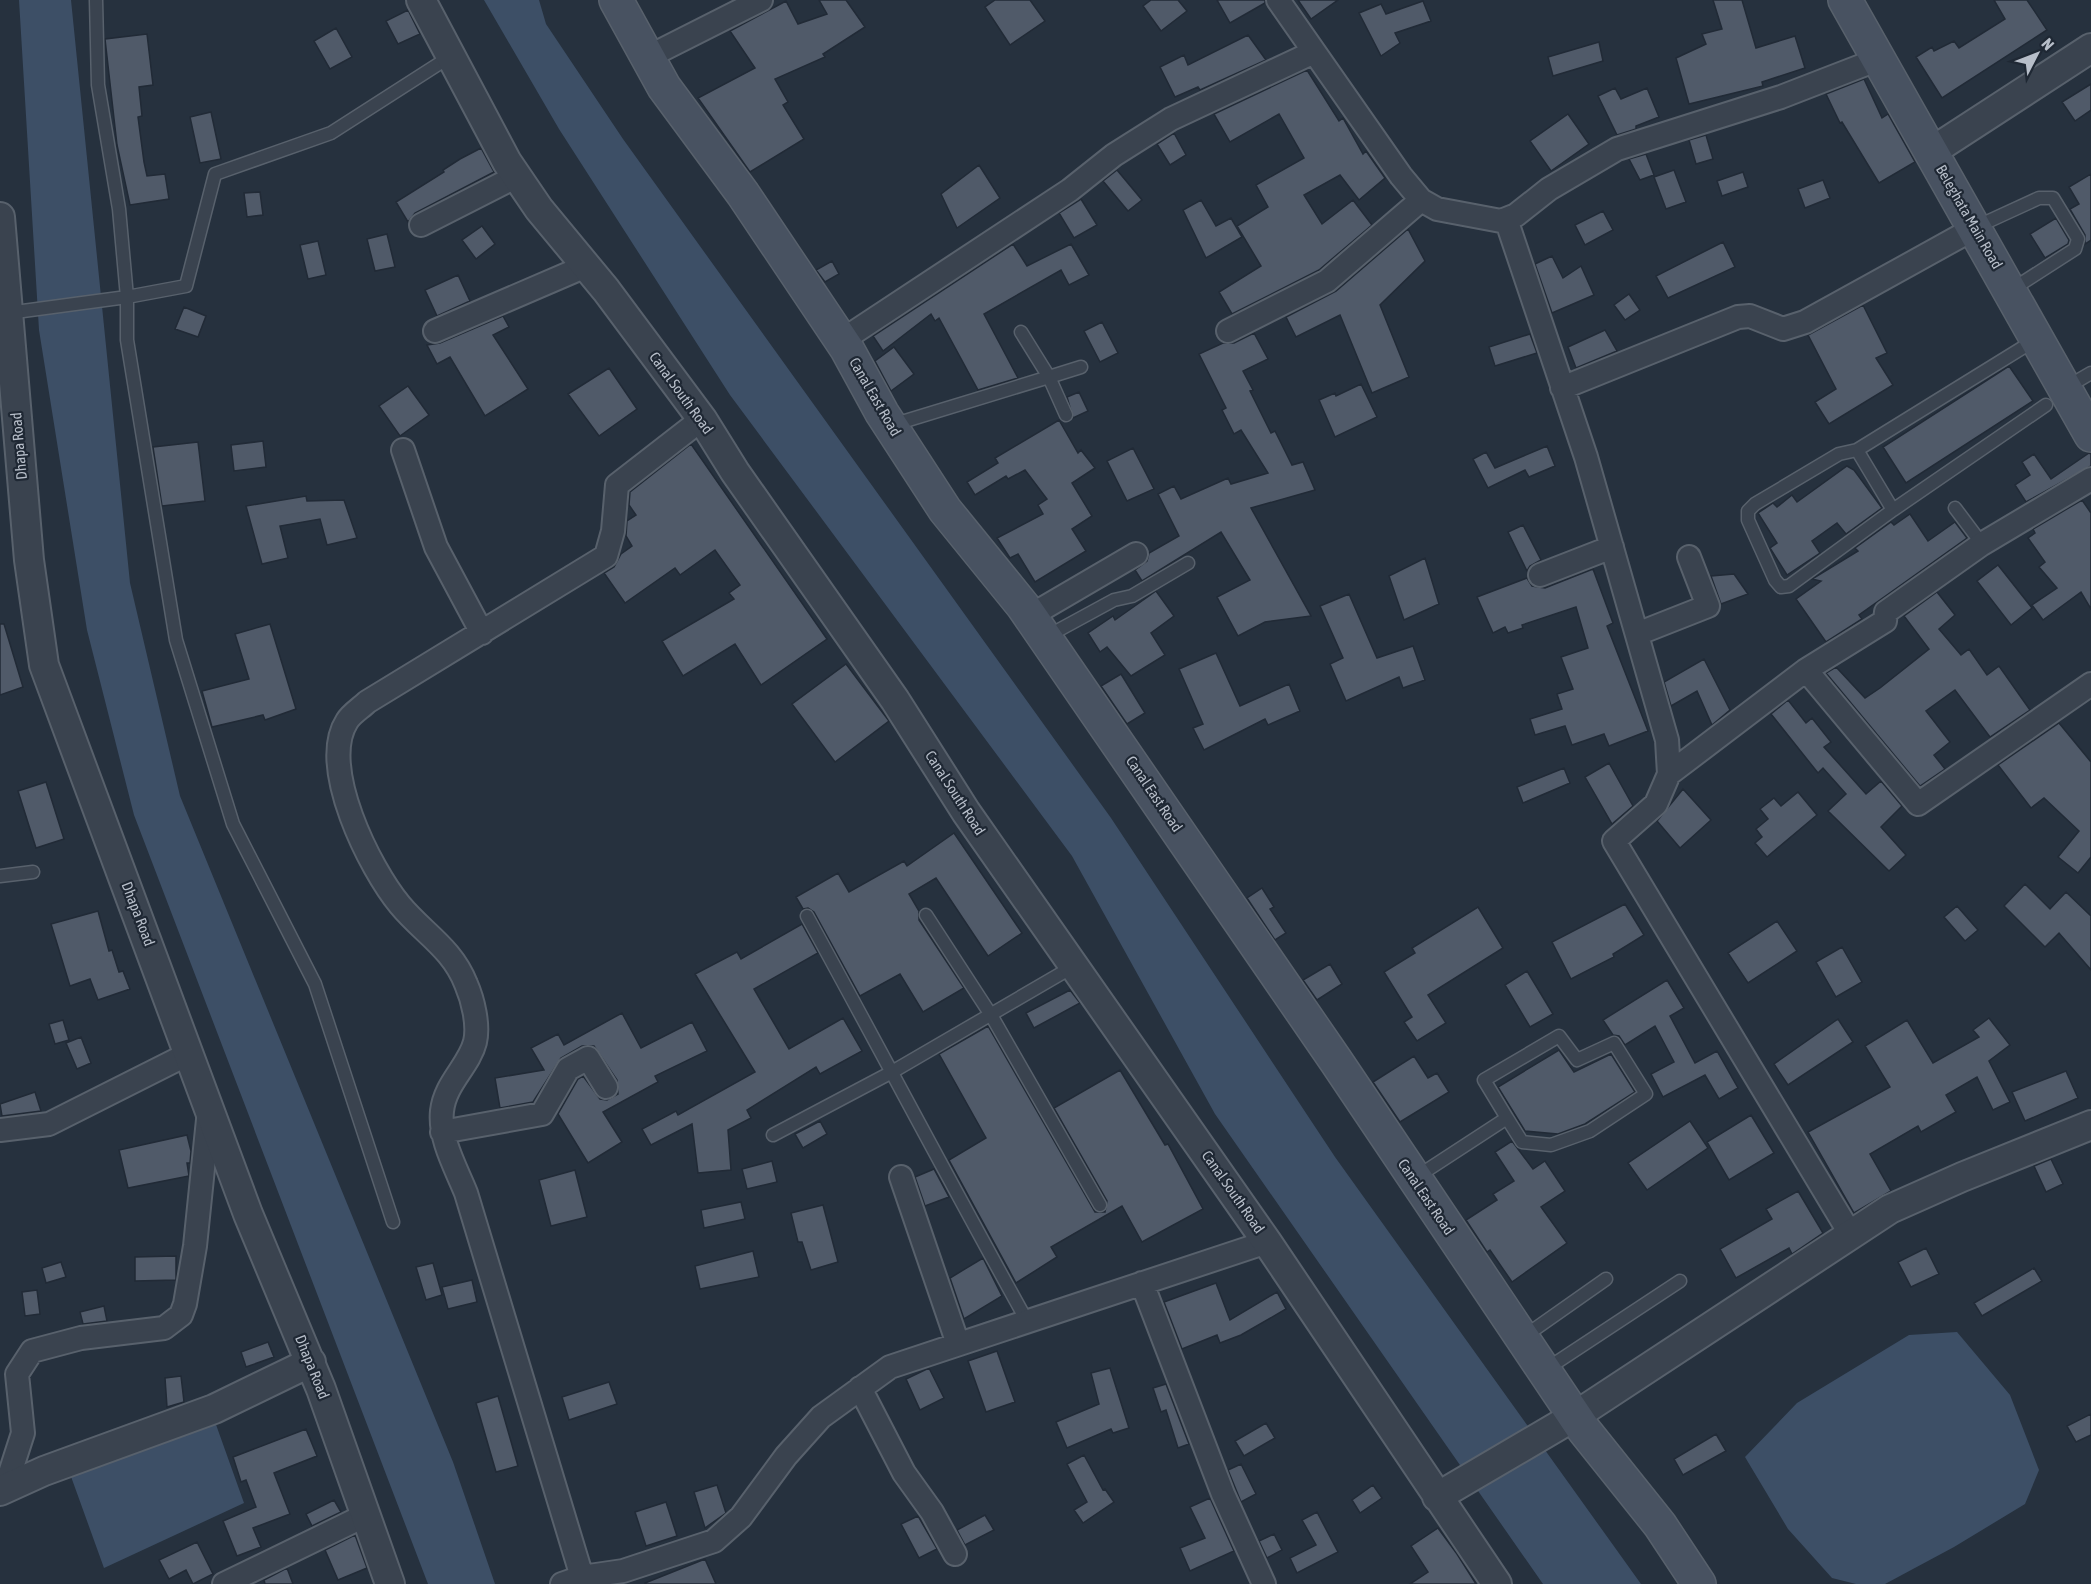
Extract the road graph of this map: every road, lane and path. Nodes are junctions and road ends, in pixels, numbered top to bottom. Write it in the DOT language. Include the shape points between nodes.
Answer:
graph roads {
  1 [pos="96,0"];
  2 [pos="421,0"];
  3 [pos="616,0"];
  4 [pos="761,0"];
  5 [pos="1278,0"];
  6 [pos="1845,0"];
  7 [pos="2091,48"];
  8 [pos="1314,52"];
  9 [pos="452,56"];
  10 [pos="648,57"];
  11 [pos="1879,60"];
  12 [pos="1931,152"];
  13 [pos="517,176"];
  14 [pos="1420,200"];
  15 [pos="0,217"];
  16 [pos="1506,219"];
  17 [pos="421,225"];
  18 [pos="1975,228"];
  19 [pos="586,266"];
  20 [pos="2011,290"];
  21 [pos="127,297"];
  22 [pos="4,311"];
  23 [pos="435,331"];
  24 [pos="1228,331"];
  25 [pos="1021,332"];
  26 [pos="2038,338"];
  27 [pos="841,341"];
  28 [pos="1081,367"];
  29 [pos="1049,377"];
  30 [pos="1563,388"];
  31 [pos="2068,389"];
  32 [pos="1066,415"];
  33 [pos="702,418"];
  34 [pos="890,426"];
  35 [pos="2091,435"];
  36 [pos="403,450"];
  37 [pos="1857,450"];
  38 [pos="2091,479"];
  39 [pos="1955,508"];
  40 [pos="1893,510"];
  41 [pos="1982,544"];
  42 [pos="1612,547"];
  43 [pos="1136,554"];
  44 [pos="1689,557"];
  45 [pos="1188,563"];
  46 [pos="1540,575"];
  47 [pos="1037,626"];
  48 [pos="482,633"];
  49 [pos="1637,634"];
  50 [pos="1806,670"];
  51 [pos="2091,684"];
  52 [pos="1669,774"];
  53 [pos="33,872"];
  54 [pos="0,876"];
  55 [pos="926,915"];
  56 [pos="807,916"];
  57 [pos="1075,966"];
  58 [pos="991,1015"];
  59 [pos="190,1053"];
  60 [pos="892,1072"];
  61 [pos="606,1087"];
  62 [pos="209,1109"];
  63 [pos="1507,1118"];
  64 [pos="2091,1125"];
  65 [pos="0,1130"];
  66 [pos="442,1132"];
  67 [pos="773,1135"];
  68 [pos="901,1177"];
  69 [pos="1414,1179"];
  70 [pos="1100,1205"];
  71 [pos="393,1222"];
  72 [pos="1851,1235"];
  73 [pos="1267,1242"];
  74 [pos="1606,1279"];
  75 [pos="1680,1281"];
  76 [pos="1142,1283"];
  77 [pos="1027,1321"];
  78 [pos="1521,1338"];
  79 [pos="958,1344"];
  80 [pos="311,1362"];
  81 [pos="1544,1371"];
  82 [pos="9,1374"];
  83 [pos="860,1388"];
  84 [pos="1575,1416"];
  85 [pos="2,1490"];
  86 [pos="1437,1497"];
  87 [pos="366,1515"];
  88 [pos="955,1554"];
  89 [pos="626,1577"];
  90 [pos="571,1581"];
  91 [pos="224,1584"];
  92 [pos="390,1584"];
  93 [pos="1264,1584"];
  94 [pos="1497,1584"];
  95 [pos="1699,1584"];
  1 -- 21 [label="lane" via="98,85 118,209"];
  2 -- 9 [label="street, Canal South Road"];
  3 -- 10 [label="main road, Canal East Road"];
  4 -- 10 [label="street"];
  5 -- 8 [label="street"];
  6 -- 11 [label="main road, Beleghata Main Road"];
  7 -- 12 [label="street"];
  8 -- 14 [label="street"];
  8 -- 27 [label="street" via="1171,119"];
  9 -- 13 [label="street, Canal South Road"];
  9 -- 21 [label="lane" via="332,133 215,174 186,285"];
  10 -- 27 [label="main road, Canal East Road" via="664,87 743,194"];
  11 -- 12 [label="main road, Beleghata Main Road"];
  11 -- 16 [label="street" via="1781,98 1617,149"];
  12 -- 18 [label="main road, Beleghata Main Road"];
  13 -- 17 [label="street"];
  13 -- 19 [label="street, Canal South Road"];
  14 -- 16 [label="street" via="1466,216"];
  14 -- 24 [label="street" via="1327,281"];
  15 -- 22 [label="street, Dhapa Road"];
  16 -- 30 [label="street"];
  18 -- 20 [label="main road, Beleghata Main Road"];
  18 -- 20 [label="lane" via="2039,198 2053,198 2065,215 2078,239 2075,249"];
  18 -- 30 [label="street" via="1805,322 1783,329 1750,316 1738,317"];
  19 -- 23 [label="street"];
  19 -- 33 [label="street, Canal South Road"];
  20 -- 26 [label="main road, Beleghata Main Road"];
  21 -- 22 [label="lane"];
  21 -- 71 [label="lane" via="127,340 176,640 233,824 315,984"];
  22 -- 59 [label="street, Dhapa Road" via="29,560 44,665"];
  25 -- 29 [label="lane"];
  26 -- 31 [label="main road, Beleghata Main Road"];
  26 -- 37 [label="lane"];
  27 -- 34 [label="main road, Canal East Road"];
  28 -- 29 [label="lane"];
  29 -- 32 [label="lane"];
  29 -- 34 [label="lane"];
  30 -- 42 [label="street"];
  31 -- 35 [label="main road, Beleghata Main Road"];
  31 -- 40 [label="lane"];
  33 -- 48 [label="street" via="617,485 613,531 606,556"];
  33 -- 57 [label="street, Canal South Road" via="735,472 895,700 966,812"];
  34 -- 47 [label="main road, Canal East Road" via="945,510"];
  36 -- 48 [label="street" via="436,547"];
  37 -- 40 [label="lane"];
  37 -- 40 [label="lane" via="1839,454 1748,511 1748,520 1775,580 1781,587 1789,586"];
  38 -- 41 [label="street"];
  39 -- 41 [label="lane"];
  41 -- 50 [label="street" via="1886,612 1885,621"];
  42 -- 46 [label="street"];
  42 -- 49 [label="street"];
  43 -- 47 [label="street"];
  44 -- 49 [label="street" via="1708,606"];
  45 -- 47 [label="lane" via="1132,596"];
  47 -- 69 [label="main road, Canal East Road"];
  48 -- 66 [label="street" via="367,702 346,721 338,754 342,788 366,853 402,907 443,945 466,983 474,1010 475,1042 447,1092"];
  49 -- 52 [label="street" via="1667,740"];
  50 -- 51 [label="street" via="1918,804"];
  50 -- 52 [label="street"];
  52 -- 72 [label="street" via="1656,804 1614,841"];
  53 -- 54 [label="lane"];
  55 -- 58 [label="lane"];
  56 -- 60 [label="lane"];
  57 -- 58 [label="lane"];
  57 -- 73 [label="street, Canal South Road"];
  58 -- 60 [label="lane"];
  58 -- 70 [label="lane"];
  59 -- 62 [label="street, Dhapa Road"];
  59 -- 65 [label="street" via="49,1124"];
  60 -- 67 [label="lane"];
  60 -- 77 [label="lane"];
  61 -- 66 [label="street" via="588,1058 568,1069 542,1113"];
  62 -- 80 [label="street, Dhapa Road" via="248,1214"];
  62 -- 82 [label="street" via="195,1246 181,1315 164,1328 81,1338 32,1351"];
  63 -- 63 [label="lane" via="1522,1142 1551,1145 1590,1131 1647,1094 1614,1044 1577,1060 1560,1036 1484,1080"];
  63 -- 69 [label="lane"];
  64 -- 72 [label="street" via="1890,1209"];
  66 -- 90 [label="street" via="469,1205"];
  68 -- 79 [label="street"];
  69 -- 78 [label="main road, Canal East Road"];
  72 -- 84 [label="street"];
  73 -- 76 [label="street"];
  73 -- 86 [label="street, Canal South Road"];
  74 -- 78 [label="lane"];
  75 -- 81 [label="lane"];
  76 -- 77 [label="street"];
  76 -- 93 [label="street" via="1223,1494"];
  77 -- 79 [label="street"];
  78 -- 81 [label="main road, Canal East Road"];
  79 -- 83 [label="street" via="890,1366"];
  80 -- 85 [label="street" via="214,1409"];
  80 -- 87 [label="street, Dhapa Road"];
  81 -- 84 [label="main road, Canal East Road"];
  82 -- 85 [label="street" via="23,1433"];
  83 -- 88 [label="street" via="904,1473 933,1512"];
  83 -- 89 [label="street" via="820,1417 728,1530 699,1548"];
  84 -- 86 [label="street"];
  84 -- 95 [label="main road, Canal East Road" via="1660,1525"];
  86 -- 94 [label="street, Canal South Road"];
  87 -- 91 [label="street"];
  87 -- 92 [label="street, Dhapa Road"];
  89 -- 90 [label="street"];
}
